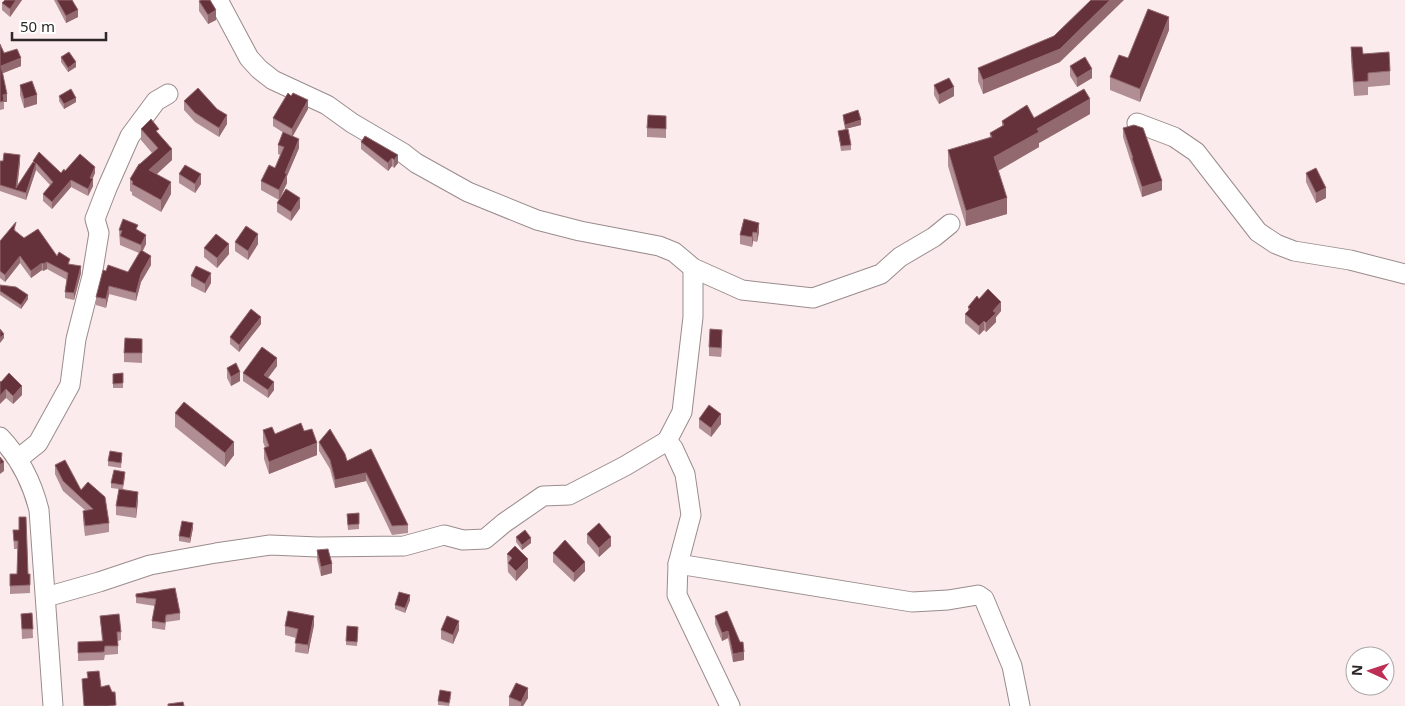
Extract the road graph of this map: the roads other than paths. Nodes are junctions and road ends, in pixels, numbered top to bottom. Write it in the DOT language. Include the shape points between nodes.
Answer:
graph roads {
  1 [pos="218,0"];
  2 [pos="168,94"];
  3 [pos="1137,123"];
  4 [pos="950,224"];
  5 [pos="693,268"];
  6 [pos="1405,274"];
  7 [pos="0,437"];
  8 [pos="667,441"];
  9 [pos="18,459"];
  10 [pos="678,564"];
  11 [pos="46,597"];
  12 [pos="53,706"];
  13 [pos="730,706"];
  14 [pos="1020,706"];
  1 -- 5 [label="street" via="249,58 272,80 327,105 416,164 468,192 537,220 659,246 674,252"];
  2 -- 9 [label="street" via="156,101 130,136 107,188 95,219 99,233 76,339 70,385 38,443"];
  3 -- 6 [label="street" via="1174,137 1196,152 1253,227 1276,244 1294,251 1350,260"];
  4 -- 5 [label="street" via="900,257 881,274 813,298 742,290"];
  5 -- 8 [label="street" via="693,317 682,412"];
  7 -- 9 [label="street"];
  8 -- 10 [label="street" via="685,474 691,515"];
  8 -- 11 [label="street" via="569,495 543,496 486,539 463,540 444,535 404,546 270,545 150,565"];
  9 -- 11 [label="street" via="39,510"];
  10 -- 13 [label="street" via="677,595"];
  10 -- 14 [label="street" via="912,602 978,595 984,598 1012,666"];
  11 -- 12 [label="street"];
}
